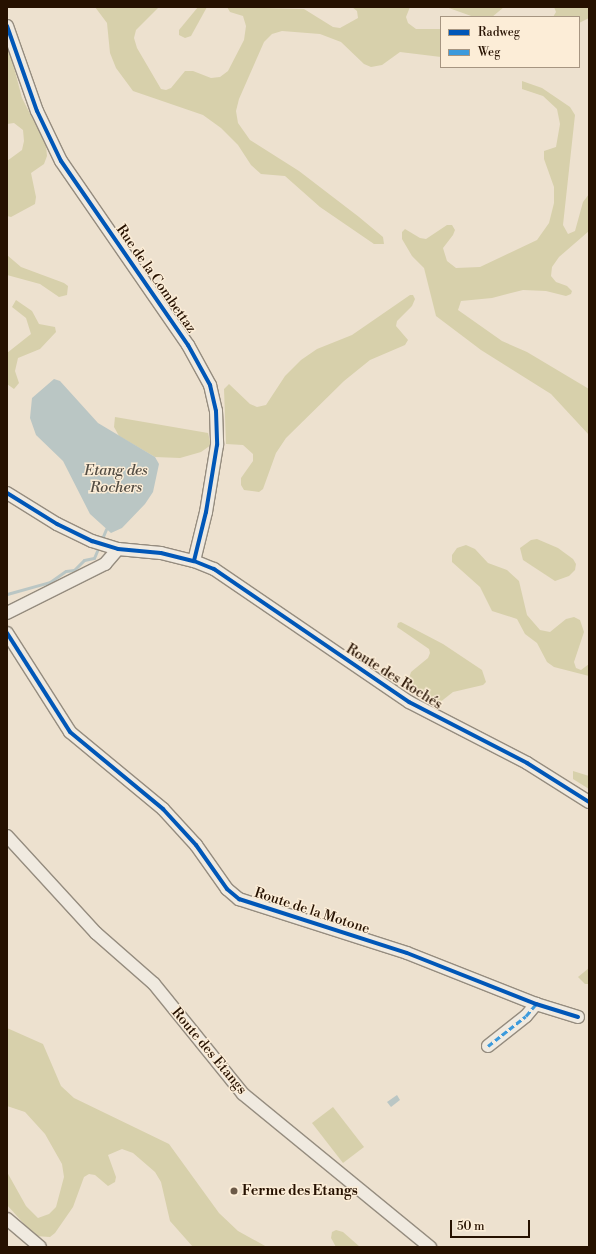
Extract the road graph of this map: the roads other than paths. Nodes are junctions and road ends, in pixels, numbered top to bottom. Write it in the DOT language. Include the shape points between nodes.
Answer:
graph roads {
  1 [pos="7,26"];
  2 [pos="7,493"];
  3 [pos="118,549"];
  4 [pos="194,561"];
  5 [pos="7,613"];
  6 [pos="7,633"];
  7 [pos="589,802"];
  8 [pos="7,836"];
  9 [pos="536,1004"];
  10 [pos="578,1017"];
  11 [pos="488,1046"];
  12 [pos="7,1219"];
  13 [pos="40,1247"];
  14 [pos="430,1247"];
  1 -- 4 [label="street, Rue de la Combettaz" via="32,101 61,161 188,345 210,384 216,411 217,445 206,512"];
  2 -- 3 [label="street, Route des Rochés" via="63,527 92,541"];
  3 -- 4 [label="street, Route des Rochés" via="161,553"];
  3 -- 5 [label="street" via="105,564"];
  4 -- 7 [label="street, Route des Rochés" via="220,573 409,702 527,764"];
  6 -- 9 [label="street, Route de la Motone" via="70,732 163,809 196,845 227,889 239,899 407,954"];
  8 -- 14 [label="street, Route des Etangs" via="96,933 154,984 243,1094"];
  9 -- 10 [label="street, Route de la Motone"];
  9 -- 11 [label="street" via="526,1016"];
  12 -- 13 [label="street"];
}
